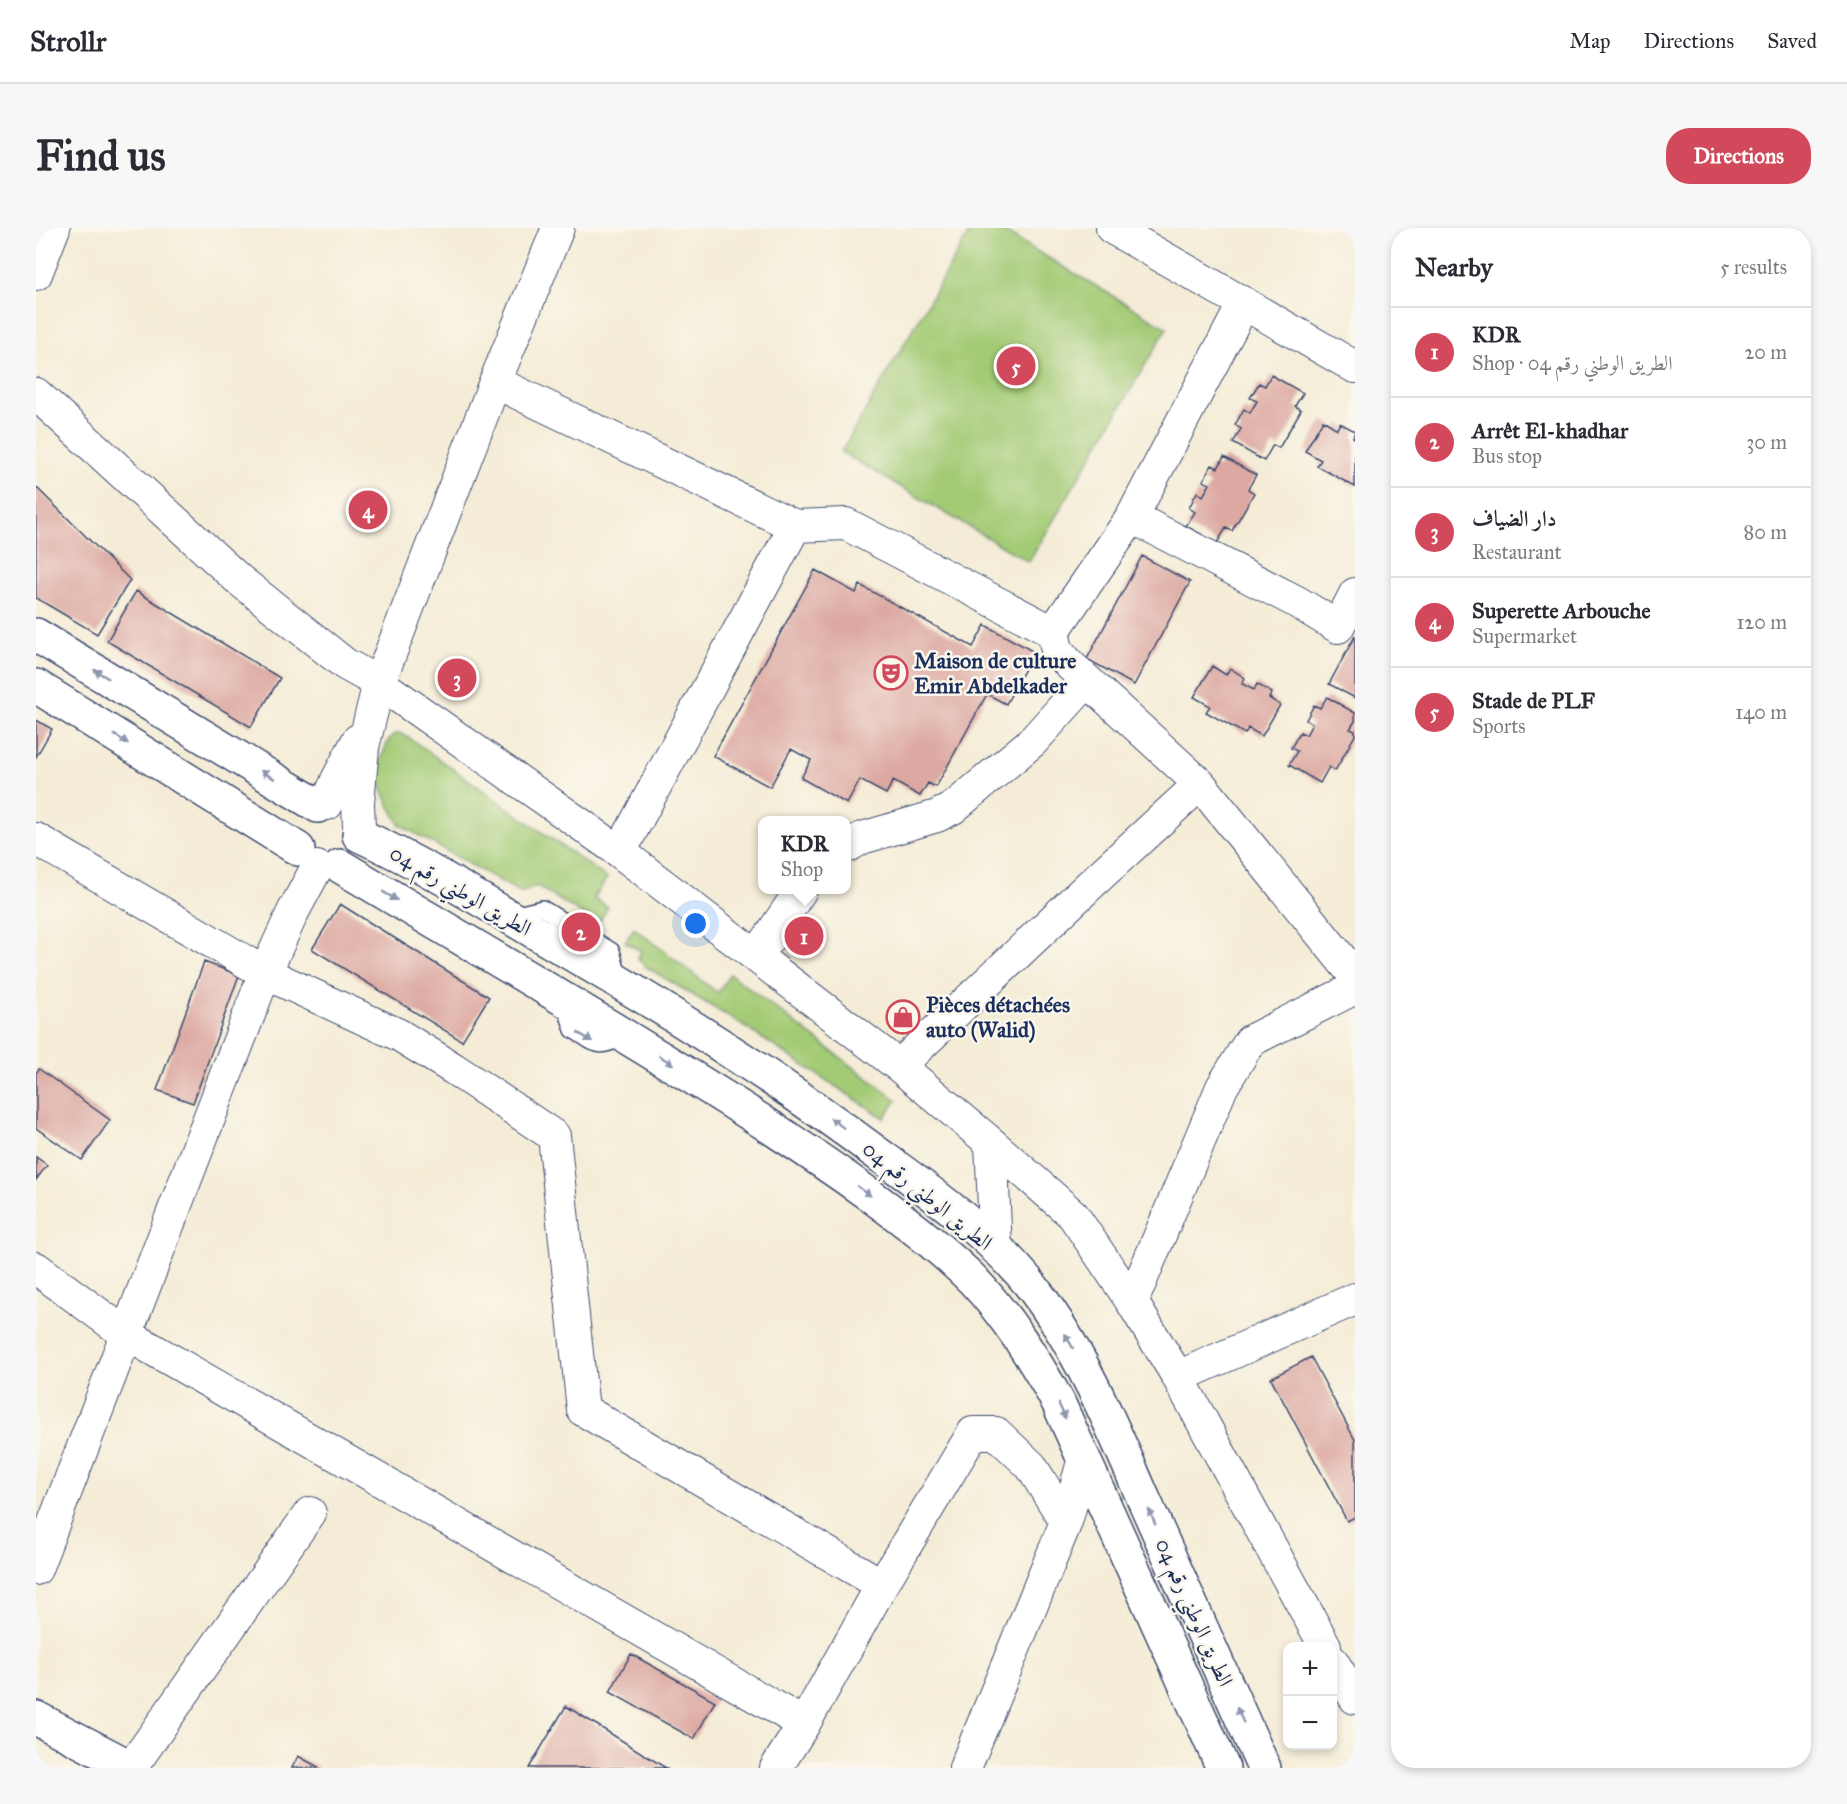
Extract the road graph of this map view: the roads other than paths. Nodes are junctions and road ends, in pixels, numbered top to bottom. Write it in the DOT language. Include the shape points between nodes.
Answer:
graph roads {
  1 [pos="54,228"];
  2 [pos="558,228"];
  3 [pos="1112,228"];
  4 [pos="36,274"];
  5 [pos="1244,303"];
  6 [pos="1355,367"];
  7 [pos="495,382"];
  8 [pos="36,394"];
  9 [pos="1132,517"];
  10 [pos="795,526"];
  11 [pos="1355,594"];
  12 [pos="1053,632"];
  13 [pos="36,635"];
  14 [pos="1087,681"];
  15 [pos="379,683"];
  16 [pos="36,686"];
  17 [pos="368,724"];
  18 [pos="1200,784"];
  19 [pos="322,805"];
  20 [pos="359,831"];
  21 [pos="36,839"];
  22 [pos="851,844"];
  23 [pos="620,852"];
  24 [pos="318,860"];
  25 [pos="798,894"];
  26 [pos="756,957"];
  27 [pos="265,973"];
  28 [pos="1355,976"];
  29 [pos="1355,987"];
  30 [pos="899,1066"];
  31 [pos="991,1143"];
  32 [pos="996,1249"];
  33 [pos="36,1268"];
  34 [pos="1355,1299"];
  35 [pos="1132,1302"];
  36 [pos="126,1334"];
  37 [pos="1178,1377"];
  38 [pos="1084,1458"];
  39 [pos="310,1513"];
  40 [pos="1066,1522"];
  41 [pos="36,1569"];
  42 [pos="882,1585"];
  43 [pos="1322,1642"];
  44 [pos="1337,1669"];
  45 [pos="1355,1698"];
  46 [pos="36,1718"];
  47 [pos="804,1724"];
  48 [pos="132,1768"];
  49 [pos="776,1768"];
  50 [pos="965,1768"];
  51 [pos="1223,1768"];
  52 [pos="1264,1768"];
  1 -- 4 [label="street"];
  2 -- 7 [label="street"];
  3 -- 5 [label="street"];
  5 -- 6 [label="street"];
  5 -- 9 [label="street"];
  7 -- 10 [label="street"];
  7 -- 15 [label="street"];
  8 -- 15 [label="street" via="238,579 345,664"];
  9 -- 11 [label="street" via="1338,627"];
  9 -- 12 [label="street"];
  10 -- 12 [label="street" via="846,524"];
  10 -- 23 [label="street"];
  12 -- 14 [label="street" via="1057,650"];
  19 -- 13 [label="main road, one-way"];
  14 -- 18 [label="street"];
  14 -- 22 [label="street" via="1033,741 953,808"];
  15 -- 17 [label="street"];
  15 -- 23 [label="street"];
  16 -- 24 [label="main road, الطريق الوطني رقم 04, one-way"];
  17 -- 19 [label="street"];
  17 -- 20 [label="street" via="358,803"];
  18 -- 28 [label="street"];
  18 -- 30 [label="street"];
  19 -- 20 [label="main road" via="347,809"];
  19 -- 24 [label="main road" via="306,812 295,836"];
  20 -- 24 [label="main road" via="351,858"];
  32 -- 20 [label="main road, الطريق الوطني رقم 04, one-way" via="951,1208 826,1114 730,1050 621,982"];
  21 -- 27 [label="street"];
  23 -- 26 [label="street"];
  24 -- 27 [label="street"];
  24 -- 38 [label="main road, الطريق الوطني رقم 04, one-way" via="628,1036 804,1147 933,1243 971,1279 1033,1356"];
  25 -- 26 [label="street"];
  26 -- 30 [label="street"];
  27 -- 36 [label="street"];
  27 -- 42 [label="street" via="399,1035 554,1136 583,1410"];
  29 -- 35 [label="street" via="1250,1041 1222,1087"];
  30 -- 31 [label="street"];
  31 -- 32 [label="street"];
  31 -- 35 [label="street" via="1073,1215"];
  52 -- 32 [label="main road, الطريق الوطني رقم 04, one-way" via="1098,1394 1042,1299"];
  33 -- 36 [label="street"];
  34 -- 37 [label="street"];
  35 -- 37 [label="street"];
  36 -- 41 [label="street"];
  36 -- 47 [label="street"];
  37 -- 43 [label="street"];
  38 -- 40 [label="street"];
  38 -- 51 [label="main road, الطريق الوطني رقم 04"];
  39 -- 48 [label="street"];
  40 -- 42 [label="street" via="1031,1466 996,1433 973,1433"];
  40 -- 50 [label="street"];
  42 -- 47 [label="street"];
  44 -- 45 [label="street"];
  46 -- 48 [label="main road"];
  47 -- 49 [label="street"];
}
